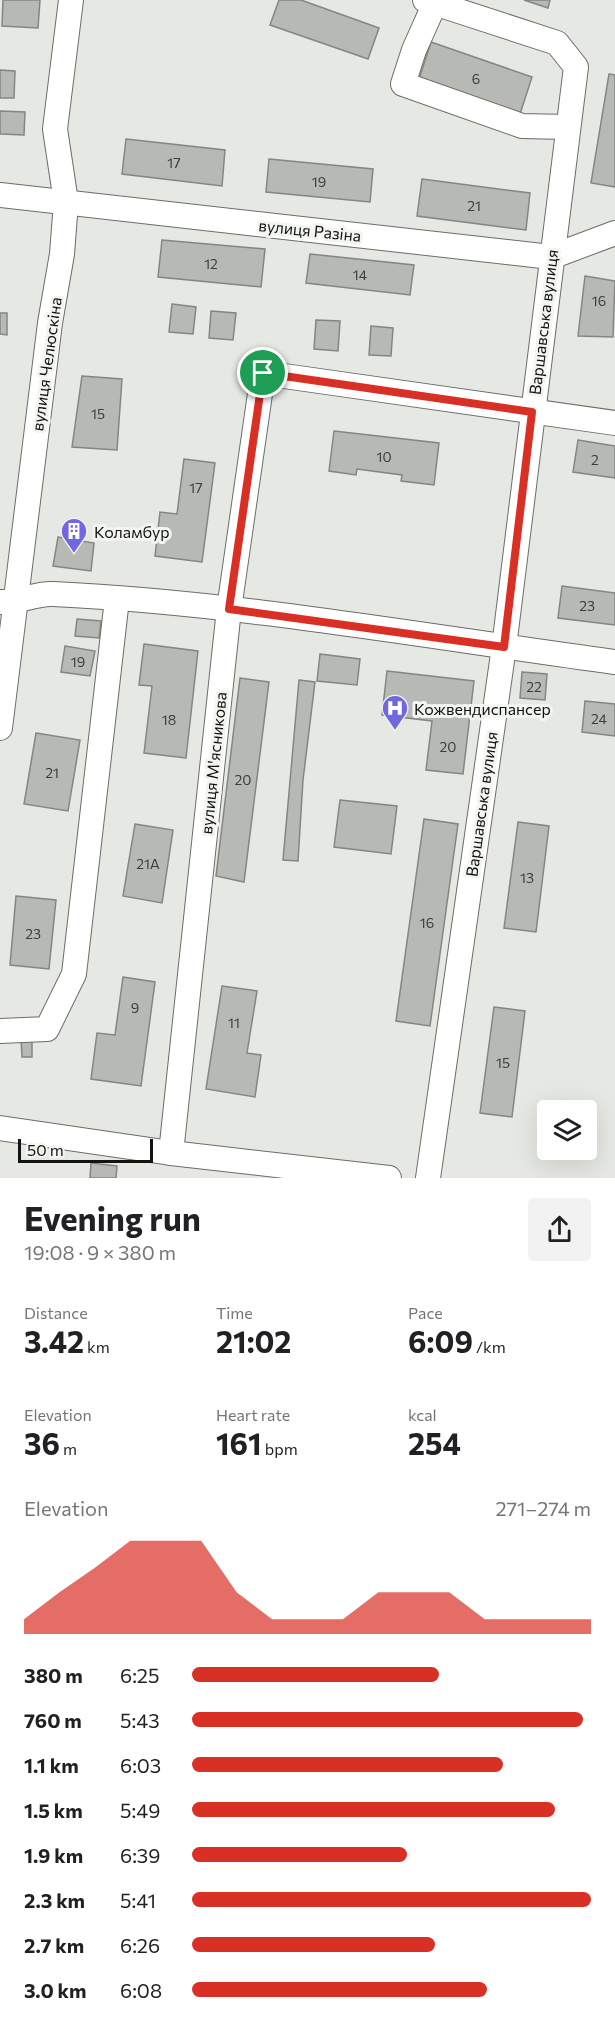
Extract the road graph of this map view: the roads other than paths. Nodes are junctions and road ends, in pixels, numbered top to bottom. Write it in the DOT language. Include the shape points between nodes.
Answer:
graph roads {
  1 [pos="71,0"];
  2 [pos="430,2"];
  3 [pos="568,128"];
  4 [pos="0,195"];
  5 [pos="66,202"];
  6 [pos="615,233"];
  7 [pos="551,257"];
  8 [pos="532,412"];
  9 [pos="615,423"];
  10 [pos="117,599"];
  11 [pos="7,602"];
  12 [pos="229,609"];
  13 [pos="504,647"];
  14 [pos="615,662"];
  15 [pos="0,728"];
  16 [pos="0,1031"];
  17 [pos="0,1128"];
  18 [pos="171,1154"];
  19 [pos="389,1178"];
  20 [pos="428,1178"];
  1 -- 5 [label="street, вулиця Челюскіна" via="55,129"];
  2 -- 3 [label="street, Варшавська вулиця" via="557,43 576,67"];
  2 -- 3 [label="street" via="403,84 522,126"];
  3 -- 7 [label="street, Варшавська вулиця"];
  4 -- 5 [label="street, вулиця Разіна"];
  5 -- 7 [label="street, вулиця Разіна"];
  5 -- 11 [label="street, вулиця Челюскіна" via="62,254"];
  6 -- 7 [label="street, вулиця Разіна"];
  7 -- 8 [label="street, Варшавська вулиця"];
  8 -- 9 [label="street"];
  8 -- 12 [label="street, вулиця М'ясникова" via="263,373"];
  8 -- 13 [label="street, Варшавська вулиця"];
  10 -- 11 [label="street" via="50,593"];
  10 -- 12 [label="street"];
  10 -- 16 [label="street" via="74,974 47,1029"];
  11 -- 15 [label="street, вулиця Челюскіна"];
  12 -- 13 [label="street"];
  12 -- 18 [label="street, вулиця М'ясникова"];
  13 -- 14 [label="street"];
  13 -- 20 [label="street, Варшавська вулиця"];
  17 -- 18 [label="street"];
  18 -- 19 [label="street"];
}
